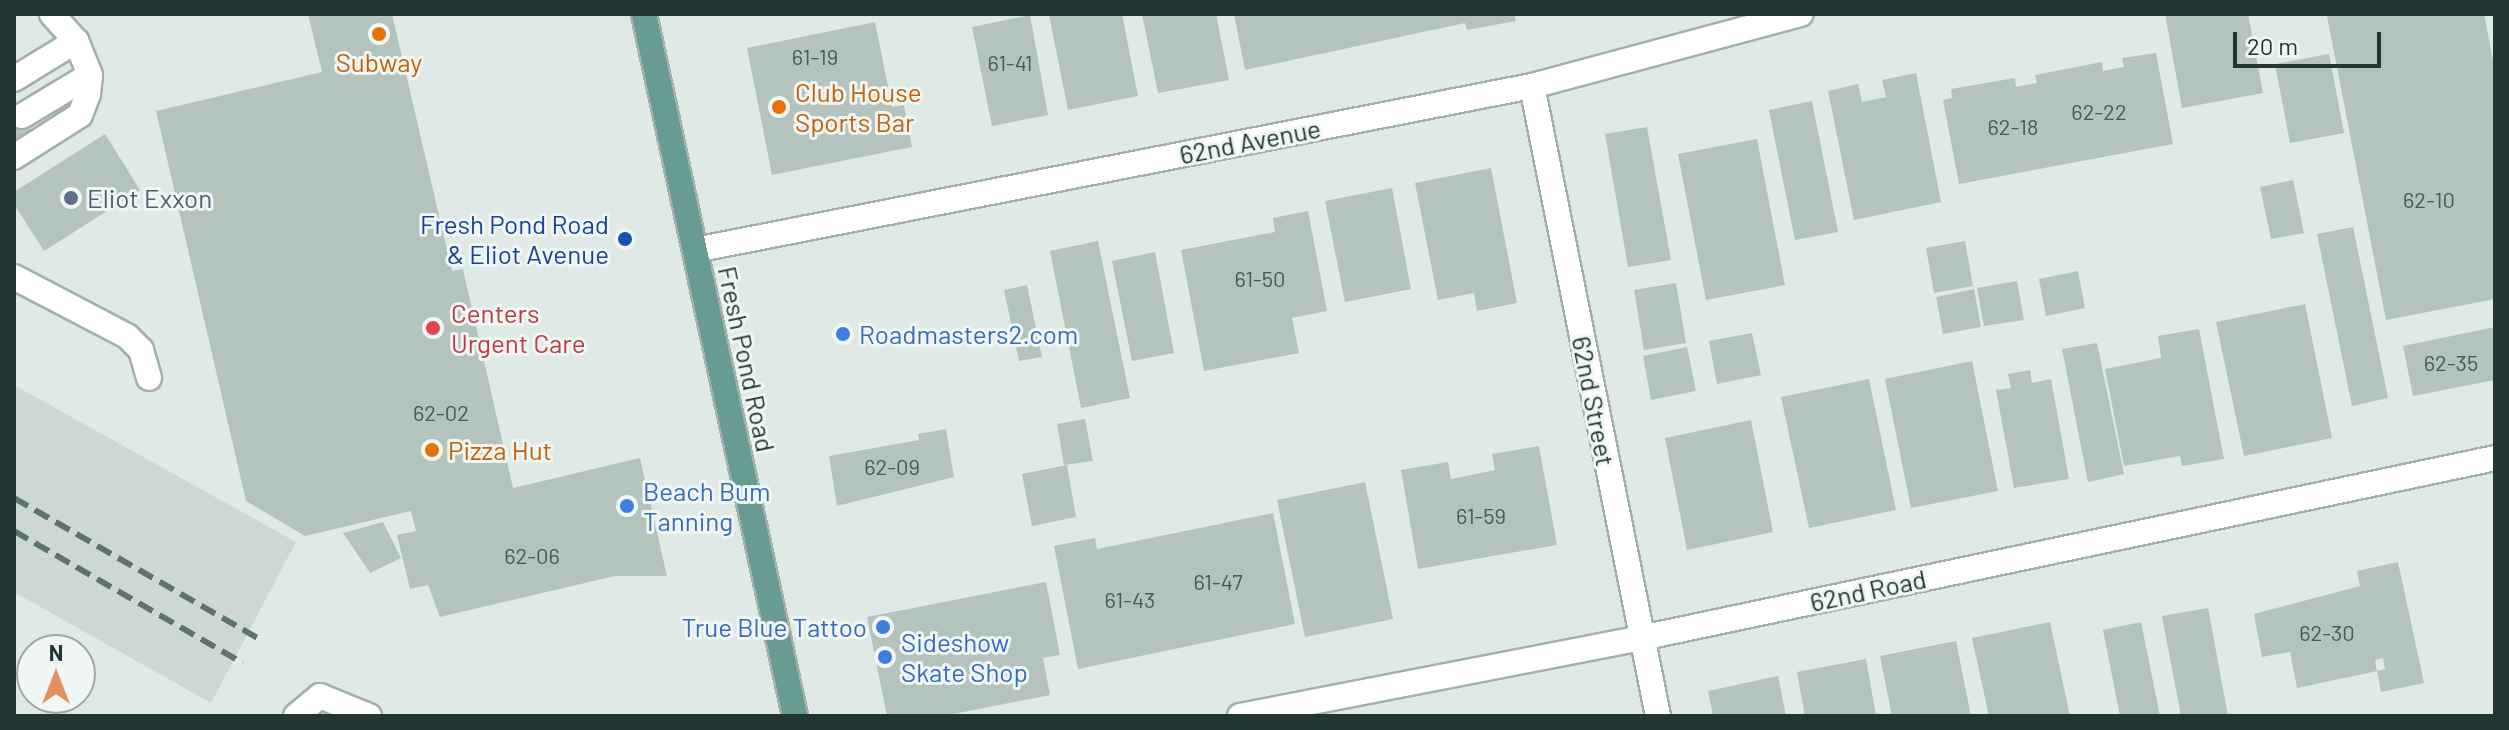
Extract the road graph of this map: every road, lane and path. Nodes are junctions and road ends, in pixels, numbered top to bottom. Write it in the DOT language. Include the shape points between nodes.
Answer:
graph roads {
  1 [pos="52,14"];
  2 [pos="644,14"];
  3 [pos="1801,14"];
  4 [pos="76,41"];
  5 [pos="90,75"];
  6 [pos="14,79"];
  7 [pos="1532,86"];
  8 [pos="22,116"];
  9 [pos="14,157"];
  10 [pos="695,250"];
  11 [pos="14,277"];
  12 [pos="149,378"];
  13 [pos="2495,458"];
  14 [pos="1641,638"];
  15 [pos="296,716"];
  16 [pos="369,716"];
  17 [pos="795,716"];
  18 [pos="1240,716"];
  19 [pos="1658,716"];
  1 -- 4 [label="street"];
  2 -- 10 [label="main road, Fresh Pond Road"];
  3 -- 7 [label="street, 62nd Avenue"];
  4 -- 5 [label="street"];
  4 -- 6 [label="street"];
  5 -- 8 [label="street"];
  5 -- 9 [label="street" via="80,115"];
  7 -- 10 [label="street, 62nd Avenue"];
  7 -- 14 [label="street, 62nd Street"];
  10 -- 17 [label="main road, Fresh Pond Road"];
  11 -- 12 [label="street" via="127,336 141,350"];
  13 -- 14 [label="street, 62nd Road"];
  14 -- 18 [label="street, 62nd Road"];
  14 -- 19 [label="street, 62nd Street"];
  15 -- 16 [label="street" via="320,696"];
}
